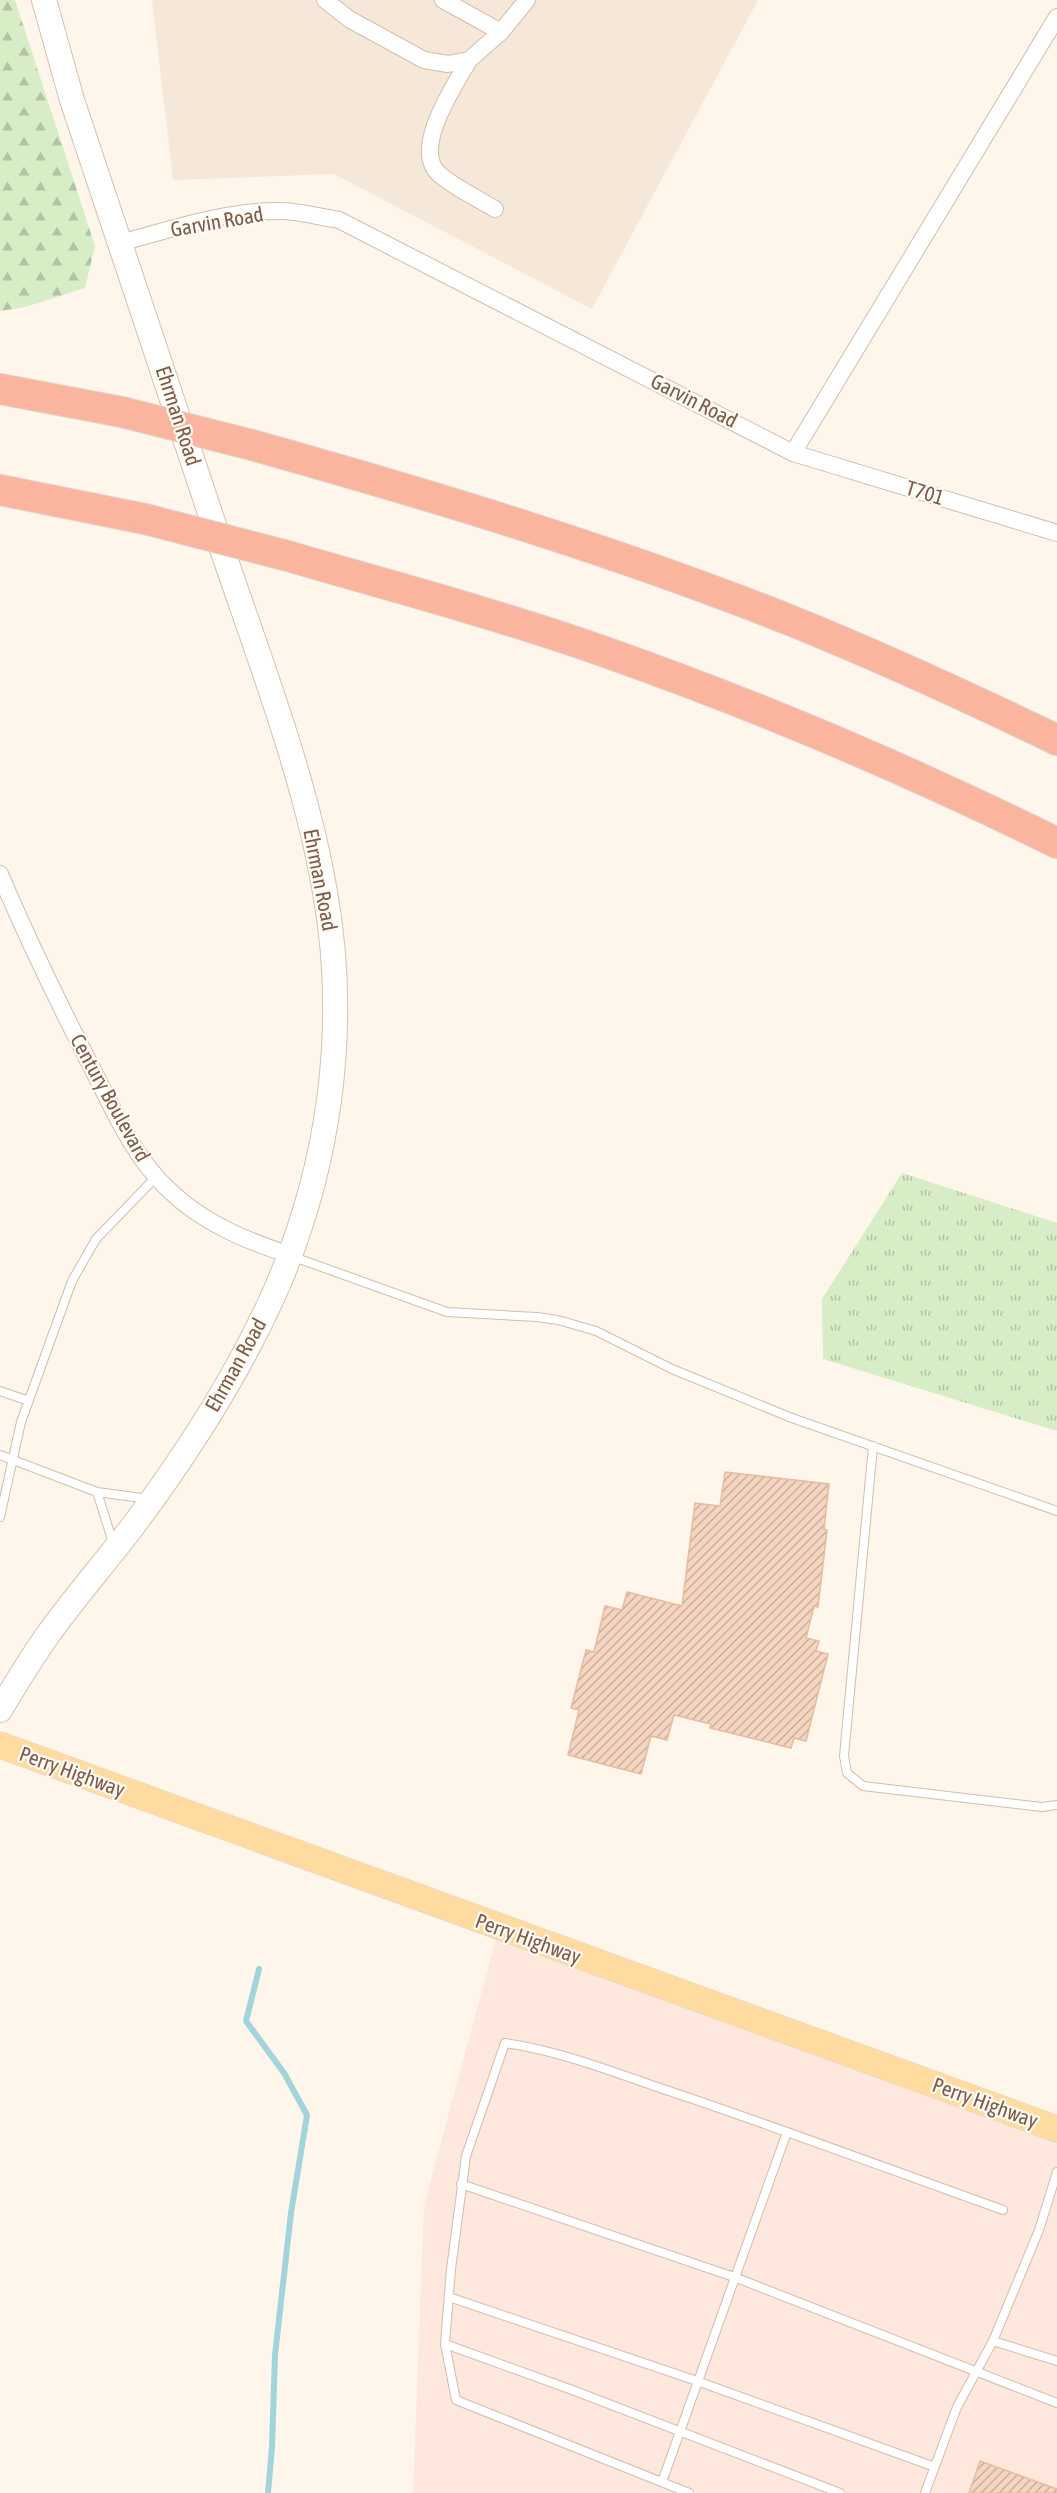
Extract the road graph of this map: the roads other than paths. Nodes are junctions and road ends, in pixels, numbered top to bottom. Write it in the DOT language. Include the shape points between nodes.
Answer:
graph roads {
  1 [pos="44,0"];
  2 [pos="325,0"];
  3 [pos="443,0"];
  4 [pos="527,0"];
  5 [pos="1057,17"];
  6 [pos="501,32"];
  7 [pos="469,60"];
  8 [pos="495,209"];
  9 [pos="120,243"];
  10 [pos="0,389"];
  11 [pos="793,453"];
  12 [pos="0,489"];
  13 [pos="1057,533"];
  14 [pos="1057,740"];
  15 [pos="1057,843"];
  16 [pos="0,874"];
  17 [pos="156,1177"];
  18 [pos="290,1255"];
  19 [pos="0,1391"];
  20 [pos="29,1401"];
  21 [pos="873,1446"];
  22 [pos="0,1455"];
  23 [pos="14,1460"];
  24 [pos="98,1492"];
  25 [pos="152,1500"];
  26 [pos="1057,1511"];
  27 [pos="0,1517"];
  28 [pos="115,1549"];
  29 [pos="0,1710"];
  30 [pos="0,1745"];
  31 [pos="1057,1805"];
  32 [pos="1057,2129"];
  33 [pos="787,2132"];
  34 [pos="1057,2172"];
  35 [pos="461,2184"];
  36 [pos="1003,2210"];
  37 [pos="734,2277"];
  38 [pos="449,2297"];
  39 [pos="993,2341"];
  40 [pos="445,2344"];
  41 [pos="1057,2361"];
  42 [pos="976,2372"];
  43 [pos="697,2381"];
  44 [pos="1057,2403"];
  45 [pos="679,2431"];
  46 [pos="935,2467"];
  47 [pos="662,2482"];
  48 [pos="689,2493"];
  49 [pos="840,2493"];
  50 [pos="925,2493"];
  1 -- 9 [label="street, Ehrman Road" via="72,100"];
  2 -- 7 [label="street" via="350,19 424,60 448,64"];
  3 -- 6 [label="street"];
  4 -- 6 [label="street"];
  5 -- 11 [label="street"];
  6 -- 7 [label="street"];
  7 -- 8 [label="street" via="431,137 429,160 438,174"];
  9 -- 11 [label="street, Garvin Road" via="244,214 280,211 339,220"];
  9 -- 18 [label="street, Ehrman Road" via="277,715 310,825 325,894 334,989 331,1084 314,1182"];
  10 -- 14 [label="highway, bridge" via="122,412 421,493 792,621"];
  11 -- 13 [label="street, T701"];
  12 -- 15 [label="highway, bridge" via="145,519 509,620 724,697 935,785"];
  16 -- 17 [label="street, Century Boulevard" via="34,954 114,1112"];
  17 -- 18 [label="street, Century Boulevard" via="201,1215 246,1240"];
  17 -- 20 [label="lane" via="96,1239 72,1281"];
  18 -- 21 [label="lane" via="447,1312 537,1317 596,1331 712,1386"];
  18 -- 25 [label="street, Ehrman Road" via="246,1350"];
  19 -- 20 [label="lane"];
  20 -- 23 [label="lane"];
  21 -- 26 [label="lane"];
  21 -- 31 [label="lane" via="844,1756 847,1773 863,1786 1042,1807"];
  22 -- 23 [label="lane"];
  23 -- 24 [label="lane"];
  23 -- 27 [label="lane"];
  24 -- 25 [label="lane"];
  24 -- 28 [label="lane"];
  25 -- 28 [label="street, Ehrman Road"];
  28 -- 29 [label="street, Ehrman Road" via="49,1633"];
  30 -- 32 [label="main road, Perry Highway"];
  33 -- 35 [label="lane" via="533,2047 505,2043 466,2156"];
  33 -- 36 [label="lane"];
  33 -- 37 [label="lane"];
  34 -- 39 [label="lane" via="1039,2230"];
  35 -- 37 [label="lane"];
  35 -- 38 [label="lane"];
  37 -- 42 [label="lane"];
  37 -- 43 [label="lane"];
  38 -- 40 [label="lane"];
  38 -- 43 [label="lane"];
  39 -- 41 [label="lane"];
  39 -- 42 [label="lane"];
  40 -- 45 [label="lane"];
  40 -- 47 [label="lane" via="456,2400"];
  42 -- 44 [label="lane"];
  42 -- 46 [label="lane" via="957,2408"];
  43 -- 45 [label="lane"];
  43 -- 46 [label="lane"];
  45 -- 47 [label="lane"];
  45 -- 49 [label="lane"];
  46 -- 50 [label="lane"];
  47 -- 48 [label="lane"];
}
